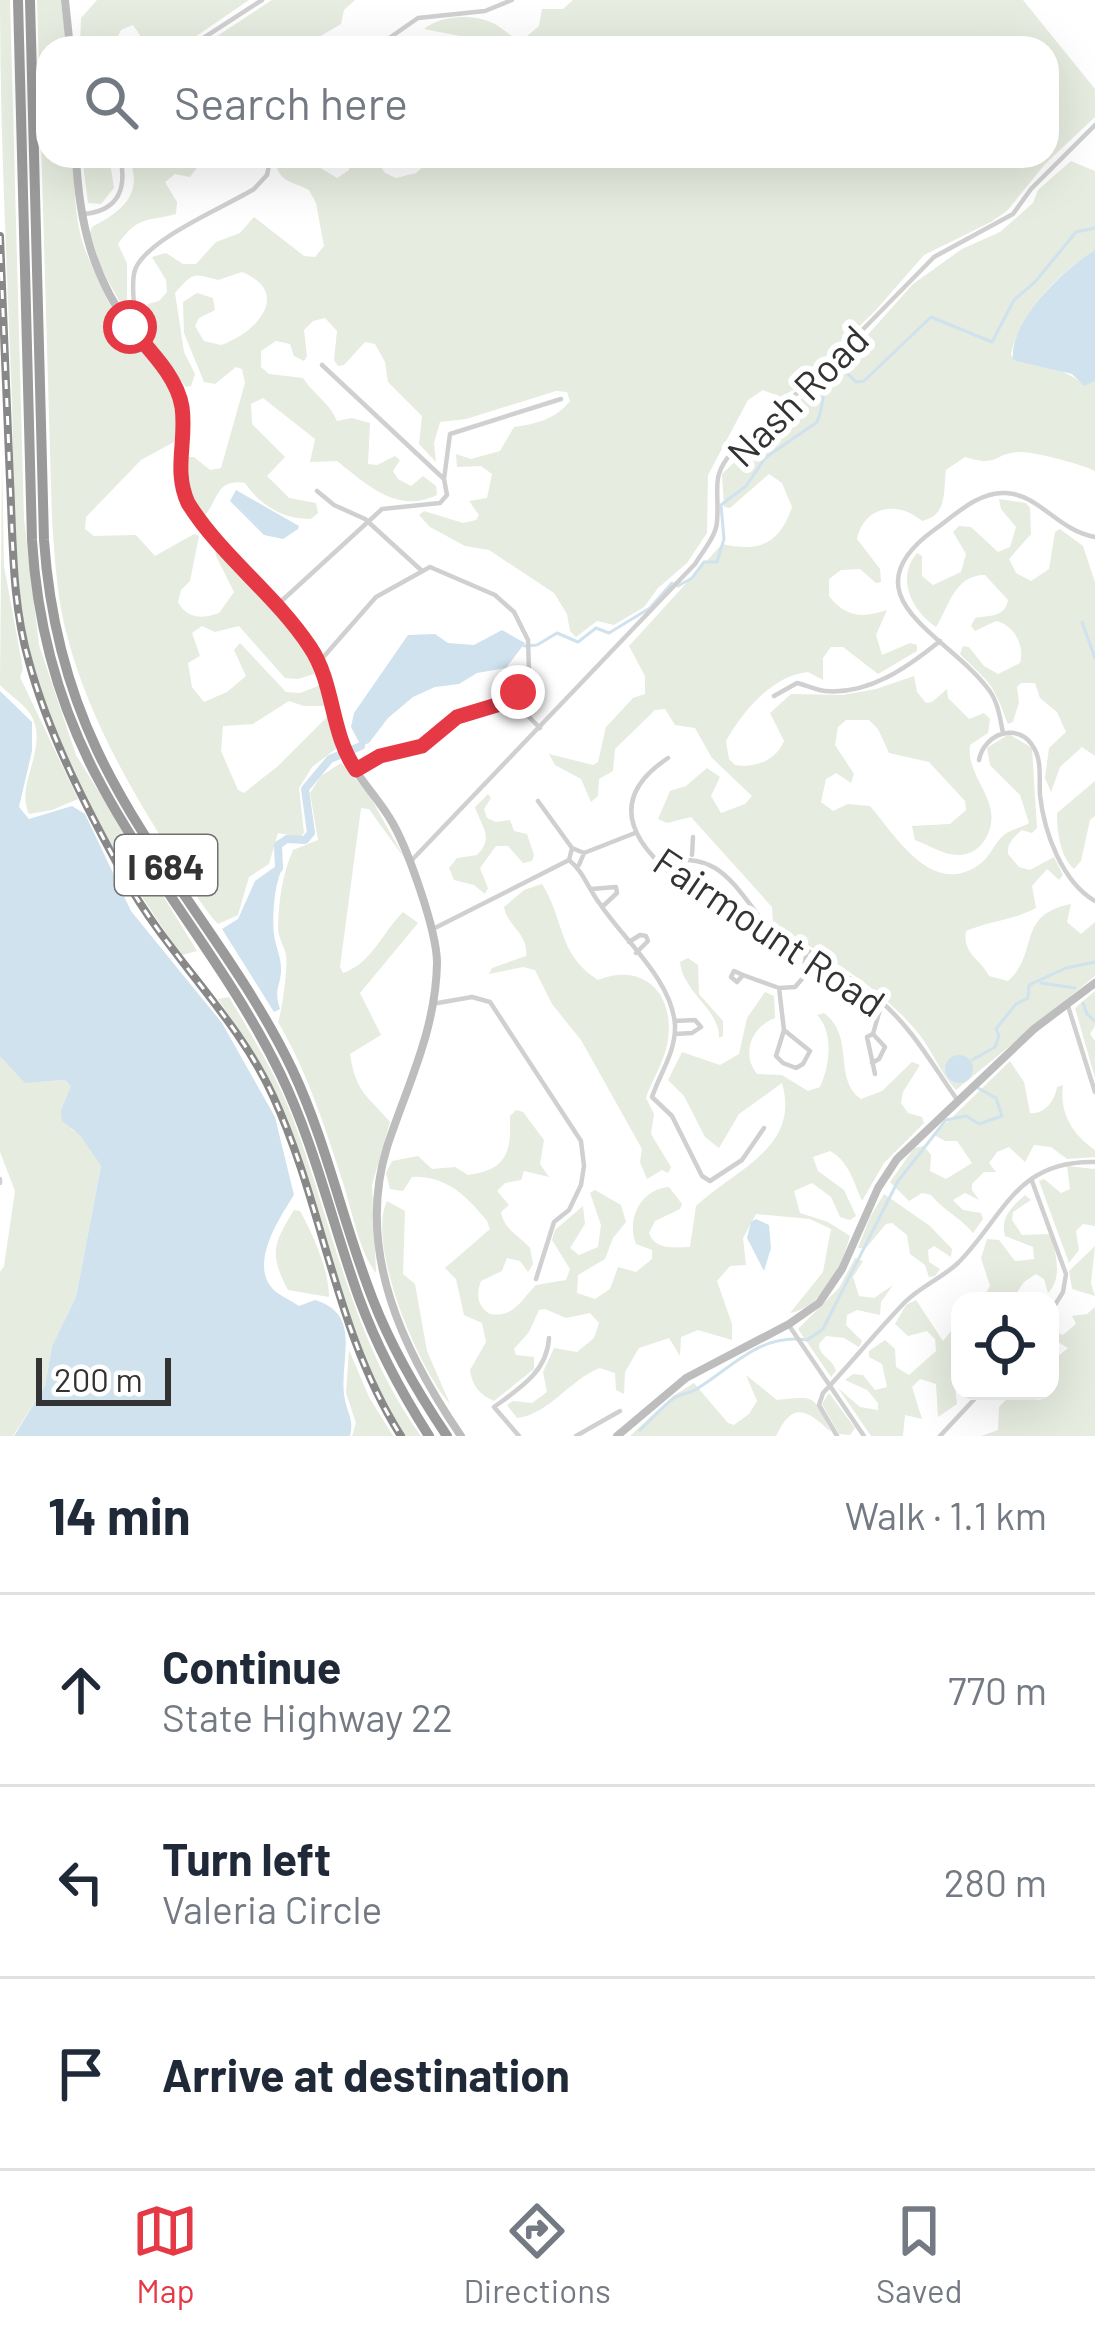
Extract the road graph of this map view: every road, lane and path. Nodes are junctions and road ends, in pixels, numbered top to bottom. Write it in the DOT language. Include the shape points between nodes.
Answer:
graph roads {
  1 [pos="18,0"];
  2 [pos="30,0"];
  3 [pos="65,0"];
  4 [pos="262,0"];
  5 [pos="512,0"];
  6 [pos="69,36"];
  7 [pos="206,36"];
  8 [pos="392,36"];
  9 [pos="1095,125"];
  10 [pos="1059,160"];
  11 [pos="77,168"];
  12 [pos="121,168"];
  13 [pos="269,168"];
  14 [pos="1051,168"];
  15 [pos="80,214"];
  16 [pos="130,327"];
  17 [pos="322,365"];
  18 [pos="561,399"];
  19 [pos="443,479"];
  20 [pos="317,491"];
  21 [pos="368,522"];
  22 [pos="1095,537"];
  23 [pos="421,570"];
  24 [pos="276,606"];
  25 [pos="940,641"];
  26 [pos="319,662"];
  27 [pos="518,692"];
  28 [pos="774,696"];
  29 [pos="500,704"];
  30 [pos="525,713"];
  31 [pos="541,728"];
  32 [pos="1003,733"];
  33 [pos="668,758"];
  34 [pos="979,760"];
  35 [pos="356,770"];
  36 [pos="538,801"];
  37 [pos="635,833"];
  38 [pos="693,837"];
  39 [pos="572,848"];
  40 [pos="584,854"];
  41 [pos="692,856"];
  42 [pos="569,860"];
  43 [pos="409,861"];
  44 [pos="656,862"];
  45 [pos="579,865"];
  46 [pos="590,889"];
  47 [pos="1095,901"];
  48 [pos="602,907"];
  49 [pos="759,918"];
  50 [pos="431,930"];
  51 [pos="629,942"];
  52 [pos="807,950"];
  53 [pos="637,952"];
  54 [pos="742,975"];
  55 [pos="1095,982"];
  56 [pos="779,988"];
  57 [pos="882,1002"];
  58 [pos="1067,1003"];
  59 [pos="433,1004"];
  60 [pos="675,1021"];
  61 [pos="784,1030"];
  62 [pos="675,1034"];
  63 [pos="873,1034"];
  64 [pos="872,1063"];
  65 [pos="875,1074"];
  66 [pos="1095,1092"];
  67 [pos="958,1102"];
  68 [pos="764,1129"];
  69 [pos="1095,1162"];
  70 [pos="1032,1181"];
  71 [pos="536,1280"];
  72 [pos="1059,1300"];
  73 [pos="789,1324"];
  74 [pos="549,1338"];
  75 [pos="830,1385"];
  76 [pos="974,1400"];
  77 [pos="620,1411"];
  78 [pos="863,1434"];
  79 [pos="429,1436"];
  80 [pos="447,1436"];
  81 [pos="460,1436"];
  82 [pos="519,1436"];
  83 [pos="576,1436"];
  84 [pos="616,1436"];
  85 [pos="837,1436"];
  86 [pos="853,1436"];
  87 [pos="940,1436"];
  1 -- 79 [label="highway, I 684" via="32,540 51,663 109,799 275,1063 370,1325"];
  2 -- 80 [label="highway, I 684" via="44,540 67,671 120,793 292,1068 381,1321"];
  3 -- 6 [label="main road"];
  4 -- 7 [label="street"];
  5 -- 8 [label="street" via="499,9 418,18"];
  9 -- 10 [label="street, Nash Road"];
  11 -- 15 [label="main road"];
  12 -- 15 [label="street" via="119,197 100,212"];
  13 -- 16 [label="street" via="254,189 147,251 134,272"];
  14 -- 31 [label="street, Nash Road" via="1010,217 934,257 734,450 714,486 718,524 695,564"];
  15 -- 16 [label="main road" via="99,275"];
  16 -- 24 [label="main road" via="178,392 179,476 188,503"];
  17 -- 19 [label="street"];
  18 -- 19 [label="street" via="450,434"];
  19 -- 21 [label="street" via="440,503 389,506"];
  20 -- 21 [label="street"];
  21 -- 23 [label="street"];
  21 -- 24 [label="street"];
  22 -- 25 [label="street" via="1069,530 1019,495 986,496 909,550 900,566 905,608"];
  23 -- 26 [label="street" via="376,597"];
  23 -- 27 [label="street" via="495,595 514,612 530,653"];
  24 -- 26 [label="main road"];
  25 -- 28 [label="street" via="872,684 827,691 796,683"];
  25 -- 32 [label="street" via="988,688"];
  26 -- 35 [label="main road"];
  27 -- 29 [label="street"];
  27 -- 30 [label="street"];
  29 -- 30 [label="street"];
  29 -- 35 [label="street" via="468,712 422,746"];
  30 -- 31 [label="street"];
  31 -- 43 [label="street, Nash Road"];
  32 -- 34 [label="street" via="984,744"];
  32 -- 47 [label="street" via="1035,749 1046,824 1071,882"];
  33 -- 37 [label="street, Fairmount Road" via="632,797"];
  35 -- 43 [label="main road"];
  36 -- 39 [label="street"];
  37 -- 40 [label="street"];
  37 -- 44 [label="street, Fairmount Road"];
  38 -- 41 [label="street"];
  39 -- 40 [label="street"];
  39 -- 42 [label="street"];
  40 -- 45 [label="street"];
  41 -- 44 [label="street"];
  41 -- 49 [label="street" via="719,872"];
  42 -- 45 [label="street"];
  42 -- 50 [label="street"];
  43 -- 50 [label="main road"];
  44 -- 49 [label="street, Fairmount Road" via="722,908"];
  45 -- 46 [label="street"];
  46 -- 48 [label="street"];
  46 -- 48 [label="street" via="616,886"];
  48 -- 51 [label="street"];
  49 -- 52 [label="street, Fairmount Road"];
  50 -- 59 [label="main road"];
  51 -- 53 [label="street"];
  51 -- 53 [label="street" via="647,938"];
  52 -- 56 [label="street" via="801,982"];
  52 -- 57 [label="street, Fairmount Road"];
  53 -- 60 [label="street"];
  54 -- 56 [label="street"];
  55 -- 58 [label="main road"];
  56 -- 61 [label="street"];
  57 -- 63 [label="street"];
  57 -- 67 [label="street, Fairmount Road"];
  58 -- 66 [label="street"];
  58 -- 67 [label="main road"];
  59 -- 71 [label="street" via="490,1002 581,1141 581,1185 554,1222"];
  59 -- 81 [label="main road" via="384,1160 377,1231 401,1329"];
  60 -- 62 [label="street"];
  60 -- 62 [label="street" via="694,1020 701,1029"];
  61 -- 61 [label="street" via="776,1056 796,1068 809,1051"];
  62 -- 68 [label="street" via="652,1097 672,1116 702,1177 737,1165"];
  63 -- 64 [label="street"];
  63 -- 64 [label="street" via="885,1047"];
  64 -- 65 [label="street"];
  67 -- 73 [label="main road" via="889,1171 828,1293"];
  69 -- 70 [label="street" via="1069,1162"];
  70 -- 72 [label="street" via="1066,1274"];
  70 -- 75 [label="street"];
  73 -- 75 [label="street"];
  73 -- 84 [label="main road" via="686,1378"];
  74 -- 82 [label="street" via="535,1374 494,1407"];
  75 -- 78 [label="street"];
  75 -- 85 [label="street" via="819,1405"];
  76 -- 87 [label="street"];
  77 -- 83 [label="street"];
  78 -- 86 [label="street"];
}
